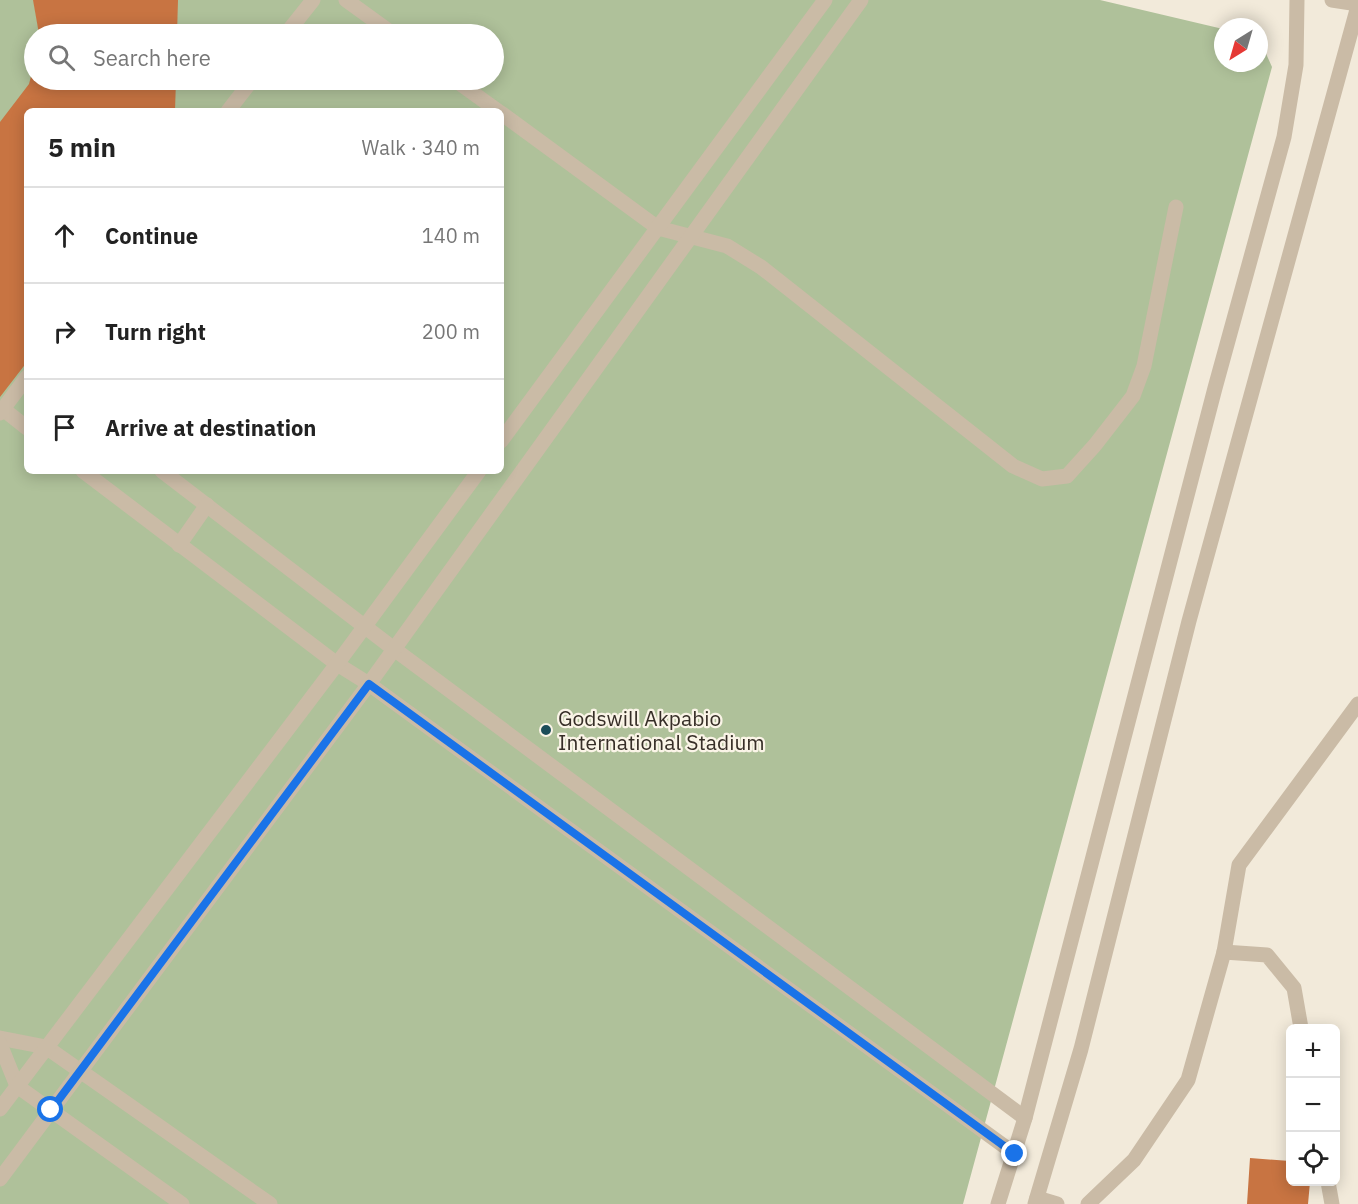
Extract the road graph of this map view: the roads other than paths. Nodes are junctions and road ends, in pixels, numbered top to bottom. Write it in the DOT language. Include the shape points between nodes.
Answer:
graph roads {
  1 [pos="313,0"];
  2 [pos="346,0"];
  3 [pos="825,0"];
  4 [pos="861,0"];
  5 [pos="1297,0"];
  6 [pos="1332,0"];
  7 [pos="1358,5"];
  8 [pos="294,24"];
  9 [pos="379,24"];
  10 [pos="244,90"];
  11 [pos="469,90"];
  12 [pos="230,108"];
  13 [pos="494,108"];
  14 [pos="504,116"];
  15 [pos="1176,207"];
  16 [pos="658,228"];
  17 [pos="690,237"];
  18 [pos="24,381"];
  19 [pos="1,411"];
  20 [pos="24,426"];
  21 [pos="504,437"];
  22 [pos="87,474"];
  23 [pos="166,474"];
  24 [pos="477,474"];
  25 [pos="207,505"];
  26 [pos="179,545"];
  27 [pos="365,627"];
  28 [pos="394,649"];
  29 [pos="337,664"];
  30 [pos="369,684"];
  31 [pos="1358,704"];
  32 [pos="1224,952"];
  33 [pos="1300,1024"];
  34 [pos="0,1038"];
  35 [pos="0,1044"];
  36 [pos="46,1047"];
  37 [pos="81,1070"];
  38 [pos="17,1086"];
  39 [pos="0,1109"];
  40 [pos="51,1110"];
  41 [pos="1025,1118"];
  42 [pos="1015,1154"];
  43 [pos="0,1179"];
  44 [pos="1329,1186"];
  45 [pos="1036,1201"];
  46 [pos="182,1204"];
  47 [pos="270,1204"];
  48 [pos="998,1204"];
  49 [pos="1057,1204"];
  50 [pos="1088,1204"];
  51 [pos="1332,1204"];
  1 -- 8 [label="street"];
  2 -- 9 [label="street"];
  3 -- 16 [label="street"];
  4 -- 17 [label="street"];
  5 -- 41 [label="street" via="1296,65 1284,137"];
  6 -- 7 [label="street"];
  7 -- 45 [label="street" via="1190,621 1082,1049"];
  10 -- 12 [label="street"];
  11 -- 13 [label="street"];
  14 -- 16 [label="street"];
  15 -- 17 [label="street" via="1144,366 1133,396 1067,476 1041,479 1013,466 760,267 727,246"];
  16 -- 17 [label="street"];
  16 -- 21 [label="street"];
  17 -- 28 [label="street"];
  18 -- 19 [label="street"];
  19 -- 20 [label="street"];
  22 -- 26 [label="street"];
  23 -- 25 [label="street"];
  24 -- 27 [label="street"];
  25 -- 26 [label="street"];
  25 -- 27 [label="street"];
  26 -- 29 [label="street"];
  27 -- 28 [label="street"];
  27 -- 29 [label="street"];
  28 -- 30 [label="street"];
  28 -- 41 [label="street"];
  29 -- 30 [label="street"];
  29 -- 36 [label="street"];
  30 -- 37 [label="street"];
  30 -- 42 [label="street"];
  31 -- 32 [label="street" via="1239,865"];
  32 -- 33 [label="street" via="1267,955 1294,988"];
  32 -- 50 [label="street" via="1188,1080 1134,1160"];
  34 -- 36 [label="street"];
  35 -- 38 [label="street"];
  36 -- 37 [label="street"];
  36 -- 38 [label="street"];
  37 -- 40 [label="street"];
  37 -- 47 [label="street"];
  38 -- 39 [label="street"];
  38 -- 40 [label="street"];
  40 -- 43 [label="street"];
  40 -- 46 [label="street"];
  41 -- 42 [label="street"];
  42 -- 48 [label="street"];
  44 -- 51 [label="street"];
  45 -- 49 [label="street"];
}
